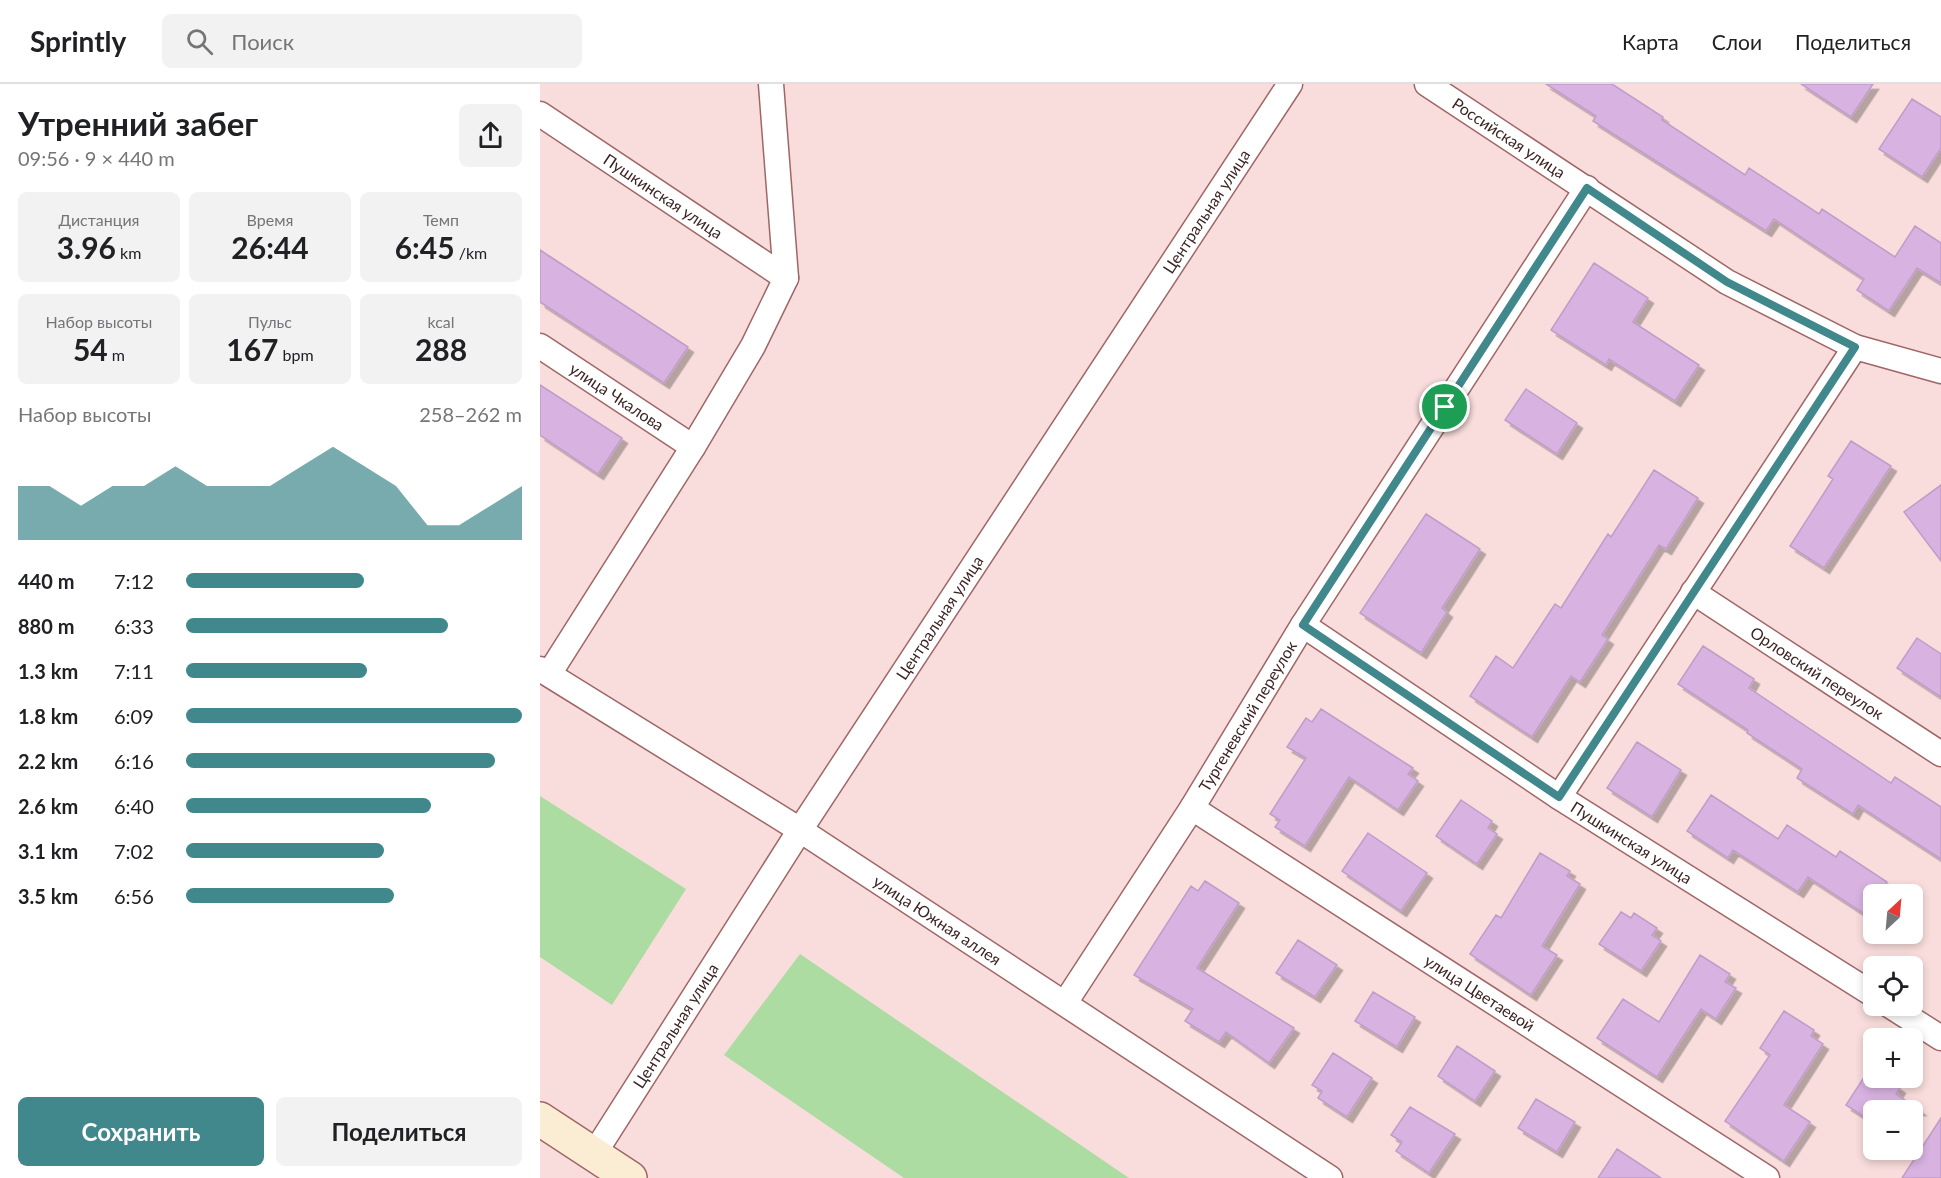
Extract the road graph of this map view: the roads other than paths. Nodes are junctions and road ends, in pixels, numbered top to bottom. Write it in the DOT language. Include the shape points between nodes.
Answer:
graph roads {
  1 [pos="771,84"];
  2 [pos="1290,84"];
  3 [pos="1427,84"];
  4 [pos="540,114"];
  5 [pos="1587,188"];
  6 [pos="786,278"];
  7 [pos="540,346"];
  8 [pos="1855,347"];
  9 [pos="1941,370"];
  10 [pos="693,447"];
  11 [pos="1693,592"];
  12 [pos="1303,625"];
  13 [pos="544,671"];
  14 [pos="1941,754"];
  15 [pos="1559,797"];
  16 [pos="1192,808"];
  17 [pos="800,830"];
  18 [pos="1863,988"];
  19 [pos="1065,1003"];
  20 [pos="1906,1016"];
  21 [pos="1941,1038"];
  22 [pos="540,1119"];
  23 [pos="594,1154"];
  24 [pos="630,1178"];
  25 [pos="1330,1178"];
  26 [pos="1767,1178"];
  1 -- 6 [label="street"];
  2 -- 17 [label="street, Центральная улица"];
  3 -- 5 [label="street, Российская улица"];
  4 -- 6 [label="street, Пушкинская улица"];
  5 -- 8 [label="street, Российская улица" via="1727,282"];
  5 -- 12 [label="street, Тургеневский переулок"];
  6 -- 10 [label="street" via="753,346"];
  7 -- 10 [label="street, улица Чкалова"];
  8 -- 9 [label="street, Российская улица"];
  8 -- 11 [label="street"];
  10 -- 13 [label="street"];
  11 -- 14 [label="street, Орловский переулок"];
  11 -- 15 [label="street"];
  12 -- 15 [label="street, Пушкинская улица"];
  12 -- 16 [label="street, Тургеневский переулок"];
  13 -- 17 [label="street, улица Южная аллея"];
  15 -- 18 [label="street, Пушкинская улица"];
  16 -- 19 [label="street, Тургеневский переулок"];
  16 -- 26 [label="street, улица Цветаевой"];
  17 -- 19 [label="street, улица Южная аллея"];
  17 -- 23 [label="street, Центральная улица"];
  19 -- 25 [label="street, улица Южная аллея"];
  20 -- 21 [label="street"];
  22 -- 23 [label="main road"];
  23 -- 24 [label="main road"];
}
